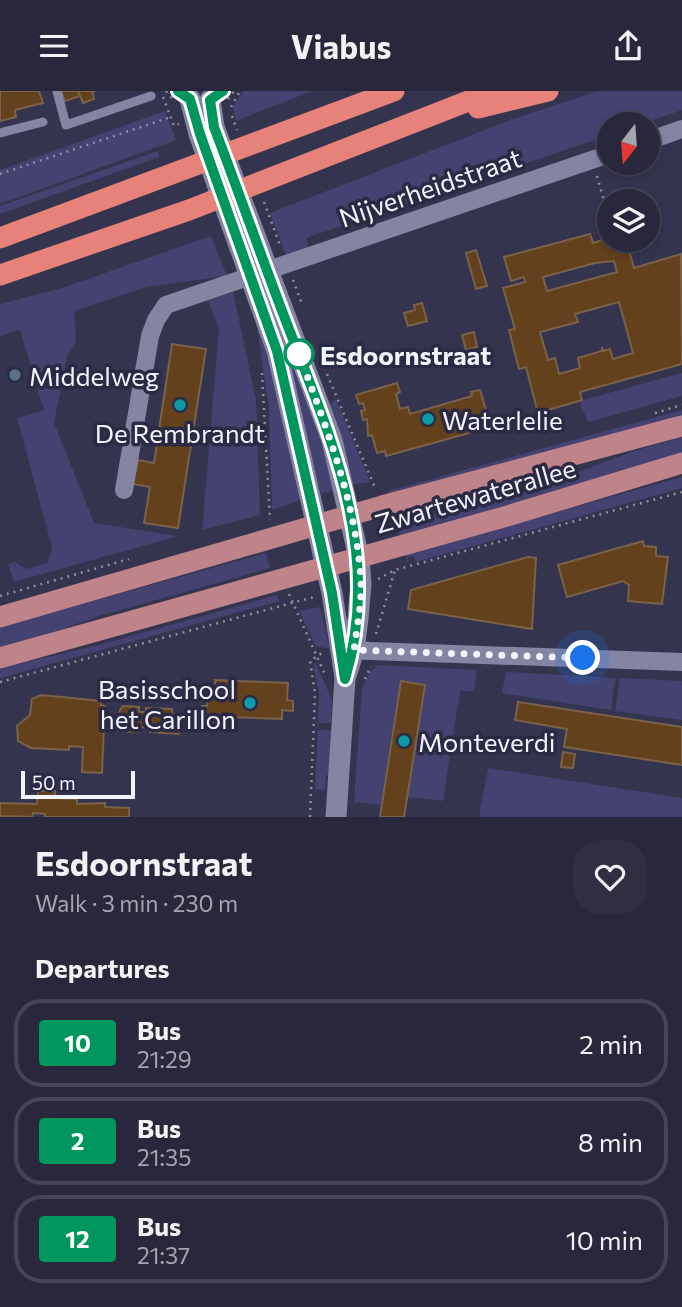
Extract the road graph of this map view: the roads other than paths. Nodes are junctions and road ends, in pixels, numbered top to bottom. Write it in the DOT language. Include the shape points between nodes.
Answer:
graph roads {
  1 [pos="57,91"];
  2 [pos="379,91"];
  3 [pos="394,91"];
  4 [pos="494,91"];
  5 [pos="548,91"];
  6 [pos="151,96"];
  7 [pos="195,96"];
  8 [pos="345,109"];
  9 [pos="43,122"];
  10 [pos="405,125"];
  11 [pos="682,129"];
  12 [pos="0,134"];
  13 [pos="660,137"];
  14 [pos="597,158"];
  15 [pos="0,238"];
  16 [pos="268,270"];
  17 [pos="0,275"];
  18 [pos="682,426"];
  19 [pos="682,463"];
  20 [pos="124,490"];
  21 [pos="350,516"];
  22 [pos="316,525"];
  23 [pos="359,558"];
  24 [pos="325,567"];
  25 [pos="0,617"];
  26 [pos="347,650"];
  27 [pos="0,658"];
  28 [pos="682,662"];
  29 [pos="336,817"];
  1 -- 6 [label="lane" via="66,125"];
  2 -- 8 [label="highway"];
  3 -- 8 [label="highway"];
  4 -- 10 [label="highway"];
  5 -- 10 [label="highway"];
  7 -- 16 [label="street" via="200,134"];
  8 -- 15 [label="highway" via="249,140 176,175"];
  9 -- 12 [label="lane"];
  10 -- 17 [label="highway" via="266,186"];
  11 -- 13 [label="street"];
  14 -- 16 [label="street, Nijverheidstraat"];
  16 -- 20 [label="street, Nijverheidstraat" via="166,305 156,320"];
  16 -- 21 [label="street" via="332,440"];
  16 -- 22 [label="street" via="277,351"];
  18 -- 21 [label="main road, Zwartewaterallee"];
  19 -- 23 [label="main road, Zwartewaterallee"];
  21 -- 22 [label="main road, Zwartewaterallee"];
  21 -- 23 [label="street"];
  22 -- 24 [label="street"];
  22 -- 25 [label="main road, Zwartewaterallee"];
  23 -- 24 [label="main road, Zwartewaterallee"];
  23 -- 26 [label="street" via="361,584"];
  24 -- 26 [label="street"];
  24 -- 27 [label="main road, Zwartewaterallee"];
  26 -- 28 [label="street"];
  26 -- 29 [label="street"];
}
